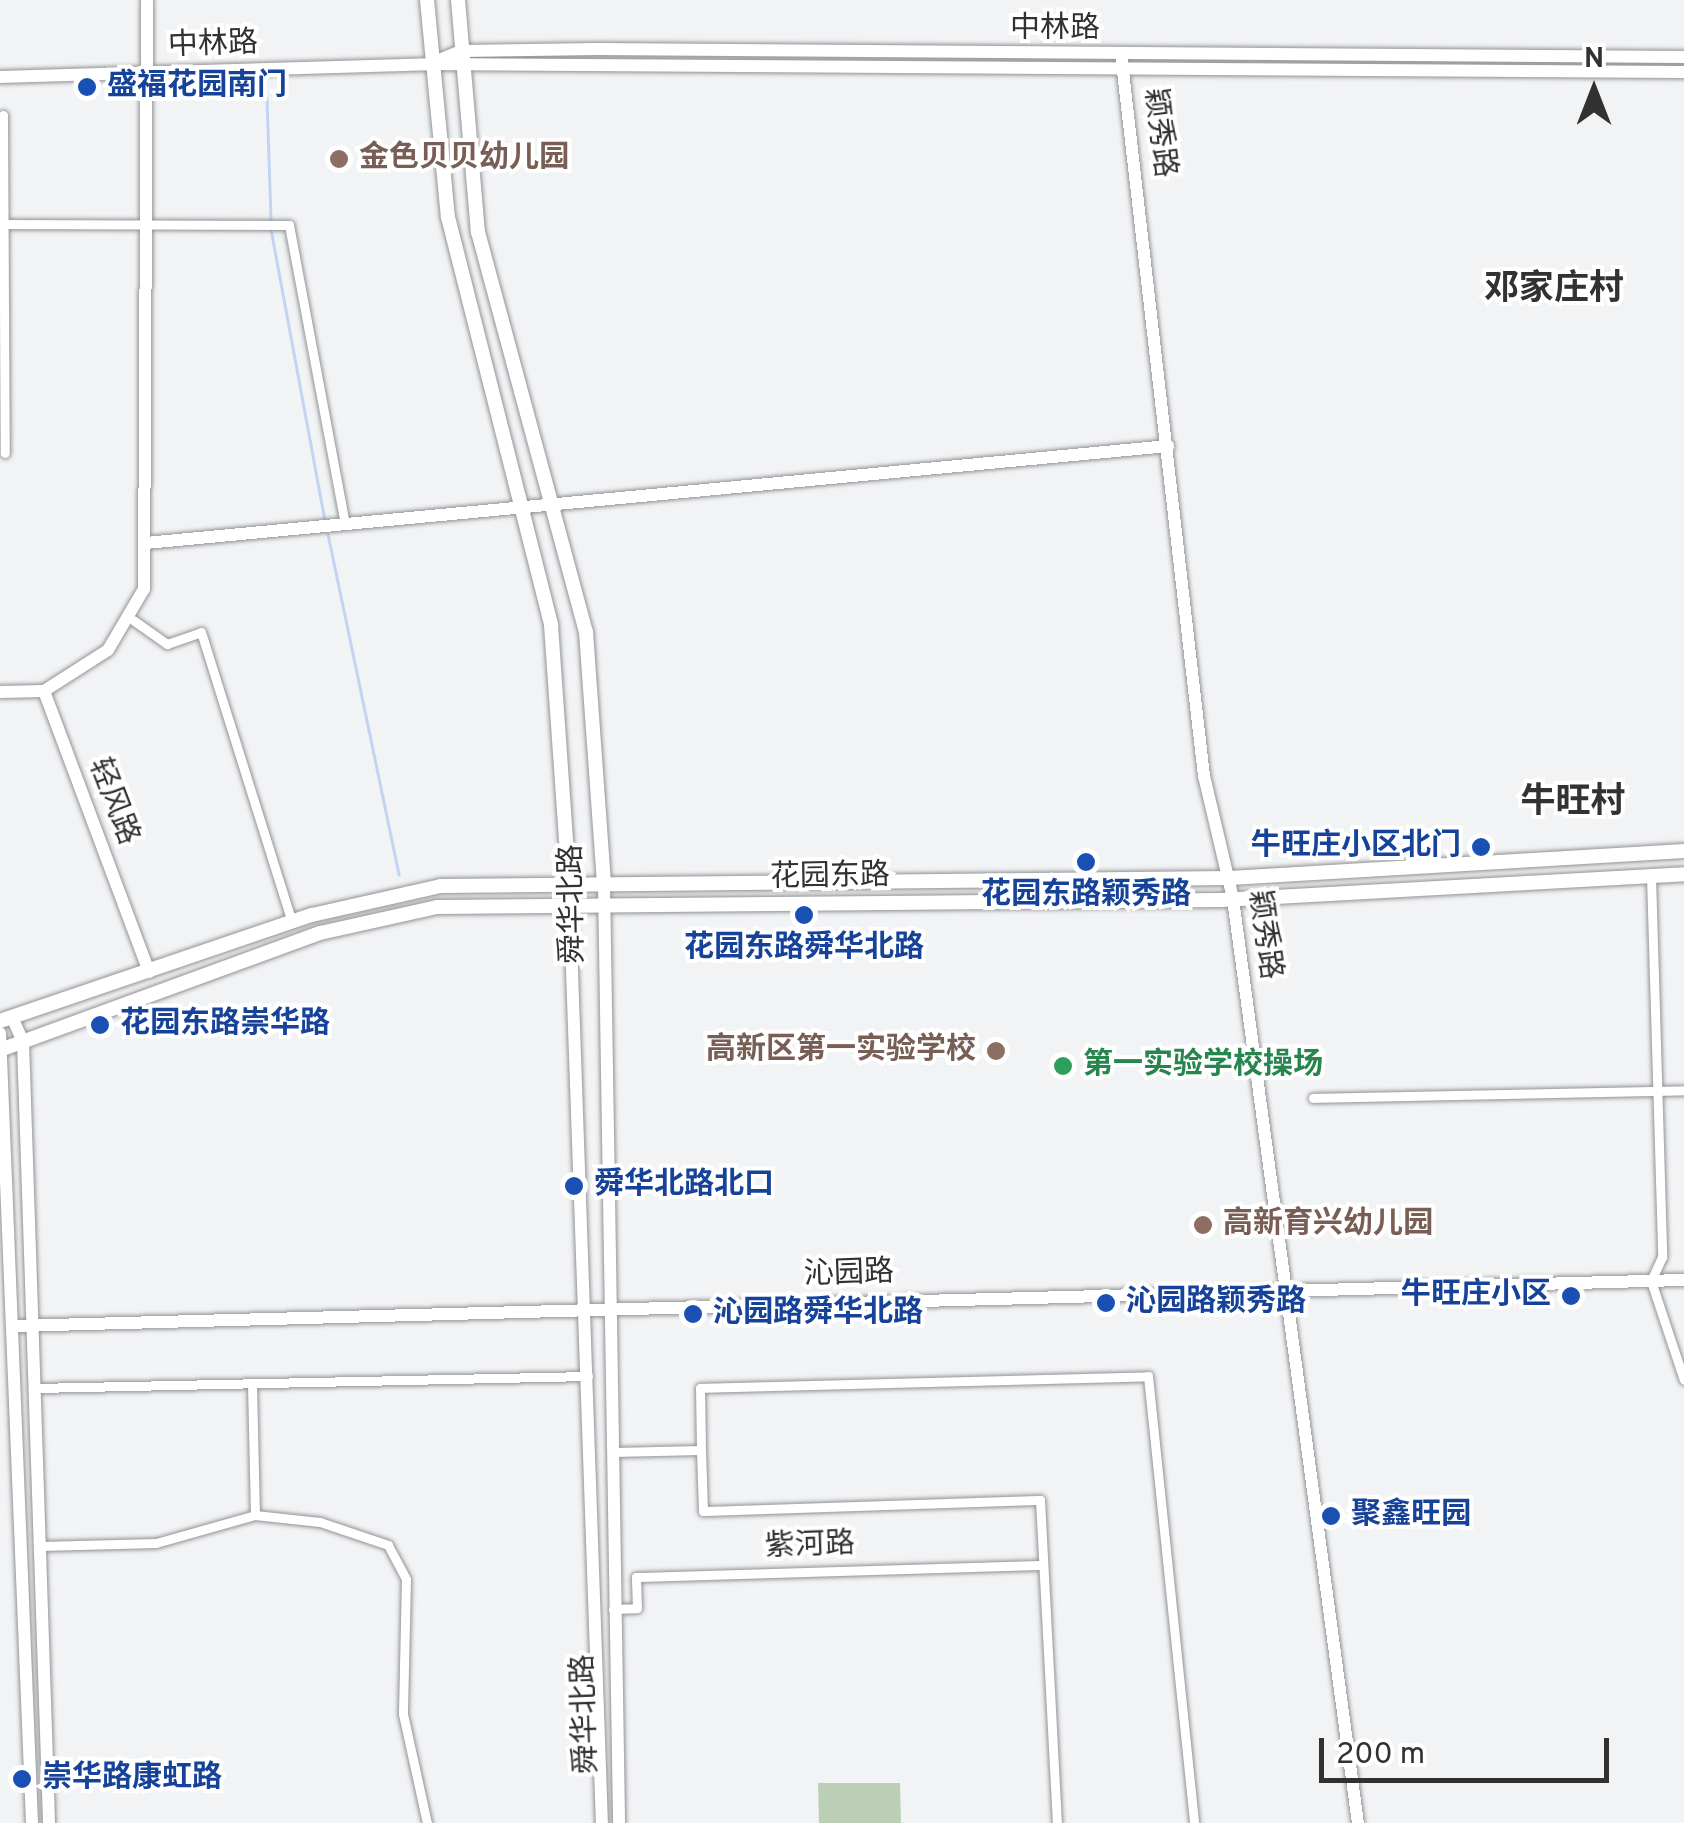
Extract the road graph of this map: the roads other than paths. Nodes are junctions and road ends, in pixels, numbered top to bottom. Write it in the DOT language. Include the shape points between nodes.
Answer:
graph roads {
  1 [pos="147,0"];
  2 [pos="427,0"];
  3 [pos="458,0"];
  4 [pos="460,51"];
  5 [pos="1684,57"];
  6 [pos="1123,62"];
  7 [pos="429,64"];
  8 [pos="459,71"];
  9 [pos="1684,72"];
  10 [pos="152,74"];
  11 [pos="0,77"];
  12 [pos="3,115"];
  13 [pos="2,224"];
  14 [pos="148,224"];
  15 [pos="1168,446"];
  16 [pos="5,453"];
  17 [pos="554,500"];
  18 [pos="524,507"];
  19 [pos="332,526"];
  20 [pos="146,544"];
  21 [pos="133,620"];
  22 [pos="44,691"];
  23 [pos="0,692"];
  24 [pos="1684,851"];
  25 [pos="1684,874"];
  26 [pos="1651,876"];
  27 [pos="1230,878"];
  28 [pos="604,884"];
  29 [pos="569,885"];
  30 [pos="1233,900"];
  31 [pos="571,908"];
  32 [pos="604,910"];
  33 [pos="292,922"];
  34 [pos="149,972"];
  35 [pos="6,1019"];
  36 [pos="22,1042"];
  37 [pos="2,1044"];
  38 [pos="1684,1090"];
  39 [pos="1654,1091"];
  40 [pos="1313,1098"];
  41 [pos="1684,1280"];
  42 [pos="1651,1281"];
  43 [pos="1285,1287"];
  44 [pos="587,1308"];
  45 [pos="612,1308"];
  46 [pos="33,1325"];
  47 [pos="16,1326"];
  48 [pos="588,1376"];
  49 [pos="1684,1380"];
  50 [pos="252,1384"];
  51 [pos="35,1388"];
  52 [pos="701,1450"];
  53 [pos="612,1452"];
  54 [pos="255,1515"];
  55 [pos="40,1546"];
  56 [pos="1043,1565"];
  57 [pos="611,1608"];
  58 [pos="32,1823"];
  59 [pos="49,1823"];
  60 [pos="427,1823"];
  61 [pos="602,1823"];
  62 [pos="619,1823"];
  63 [pos="1057,1823"];
  64 [pos="1194,1823"];
  65 [pos="1358,1823"];
  1 -- 10 [label="main road"];
  2 -- 7 [label="main road, 舜华北路"];
  3 -- 4 [label="main road, 舜华北路"];
  4 -- 6 [label="main road, 中林路"];
  4 -- 7 [label="main road, 中林路"];
  4 -- 8 [label="main road, 舜华北路"];
  5 -- 6 [label="main road, 中林路"];
  6 -- 8 [label="main road, 中林路"];
  6 -- 9 [label="main road, 中林路"];
  6 -- 15 [label="main road, 颖秀路"];
  7 -- 8 [label="main road, 中林路"];
  7 -- 10 [label="main road, 中林路"];
  7 -- 18 [label="main road, 舜华北路" via="448,217"];
  8 -- 17 [label="main road, 舜华北路" via="478,232"];
  10 -- 11 [label="main road, 中林路"];
  10 -- 14 [label="main road"];
  12 -- 13 [label="street"];
  13 -- 14 [label="street"];
  13 -- 16 [label="street"];
  14 -- 19 [label="street" via="290,226"];
  14 -- 20 [label="main road"];
  15 -- 17 [label="main road"];
  15 -- 27 [label="main road, 颖秀路" via="1204,776"];
  17 -- 18 [label="main road"];
  17 -- 28 [label="main road, 舜华北路" via="586,632"];
  18 -- 19 [label="main road"];
  18 -- 29 [label="main road, 舜华北路" via="565,731"];
  19 -- 20 [label="main road"];
  20 -- 21 [label="main road"];
  21 -- 22 [label="main road" via="108,650"];
  21 -- 33 [label="street" via="168,644 200,632"];
  22 -- 23 [label="main road"];
  22 -- 34 [label="main road, 轻风路"];
  24 -- 27 [label="main road, 花园东路"];
  25 -- 26 [label="main road, 花园东路"];
  26 -- 30 [label="main road, 花园东路"];
  26 -- 39 [label="street"];
  27 -- 28 [label="main road, 花园东路"];
  27 -- 30 [label="main road, 颖秀路"];
  28 -- 29 [label="main road, 花园东路"];
  28 -- 32 [label="main road, 舜华北路"];
  29 -- 31 [label="main road, 舜华北路"];
  29 -- 33 [label="main road, 花园东路" via="441,886"];
  30 -- 32 [label="main road, 花园东路"];
  30 -- 43 [label="main road, 颖秀路"];
  31 -- 32 [label="main road, 花园东路"];
  31 -- 36 [label="main road, 花园东路" via="400,913"];
  31 -- 44 [label="main road, 舜华北路"];
  32 -- 45 [label="main road, 舜华北路"];
  33 -- 34 [label="main road, 花园东路"];
  34 -- 35 [label="main road, 花园东路"];
  35 -- 36 [label="main road"];
  36 -- 37 [label="main road, 花园东路"];
  36 -- 46 [label="main road"];
  37 -- 47 [label="main road"];
  38 -- 39 [label="street"];
  39 -- 40 [label="street"];
  39 -- 42 [label="street" via="1662,1257"];
  41 -- 42 [label="main road, 沁园路"];
  42 -- 43 [label="main road, 沁园路"];
  42 -- 49 [label="street"];
  43 -- 45 [label="main road, 沁园路"];
  43 -- 65 [label="main road, 颖秀路"];
  44 -- 45 [label="main road, 沁园路"];
  44 -- 46 [label="main road, 沁园路"];
  44 -- 48 [label="main road, 舜华北路"];
  45 -- 53 [label="main road, 舜华北路"];
  46 -- 47 [label="main road, 沁园路"];
  46 -- 51 [label="main road"];
  47 -- 58 [label="main road"];
  48 -- 50 [label="street"];
  48 -- 61 [label="main road, 舜华北路"];
  50 -- 51 [label="street"];
  50 -- 54 [label="street"];
  51 -- 55 [label="main road"];
  52 -- 53 [label="street"];
  52 -- 56 [label="street" via="703,1511 1040,1500"];
  52 -- 64 [label="street" via="700,1388 1148,1376"];
  53 -- 57 [label="main road, 舜华北路"];
  54 -- 55 [label="street" via="156,1543"];
  54 -- 60 [label="street" via="320,1522 388,1545 406,1579 403,1714"];
  55 -- 59 [label="main road"];
  56 -- 57 [label="street, 紫河路" via="636,1577 637,1608"];
  56 -- 63 [label="street"];
  57 -- 62 [label="main road, 舜华北路"];
}
